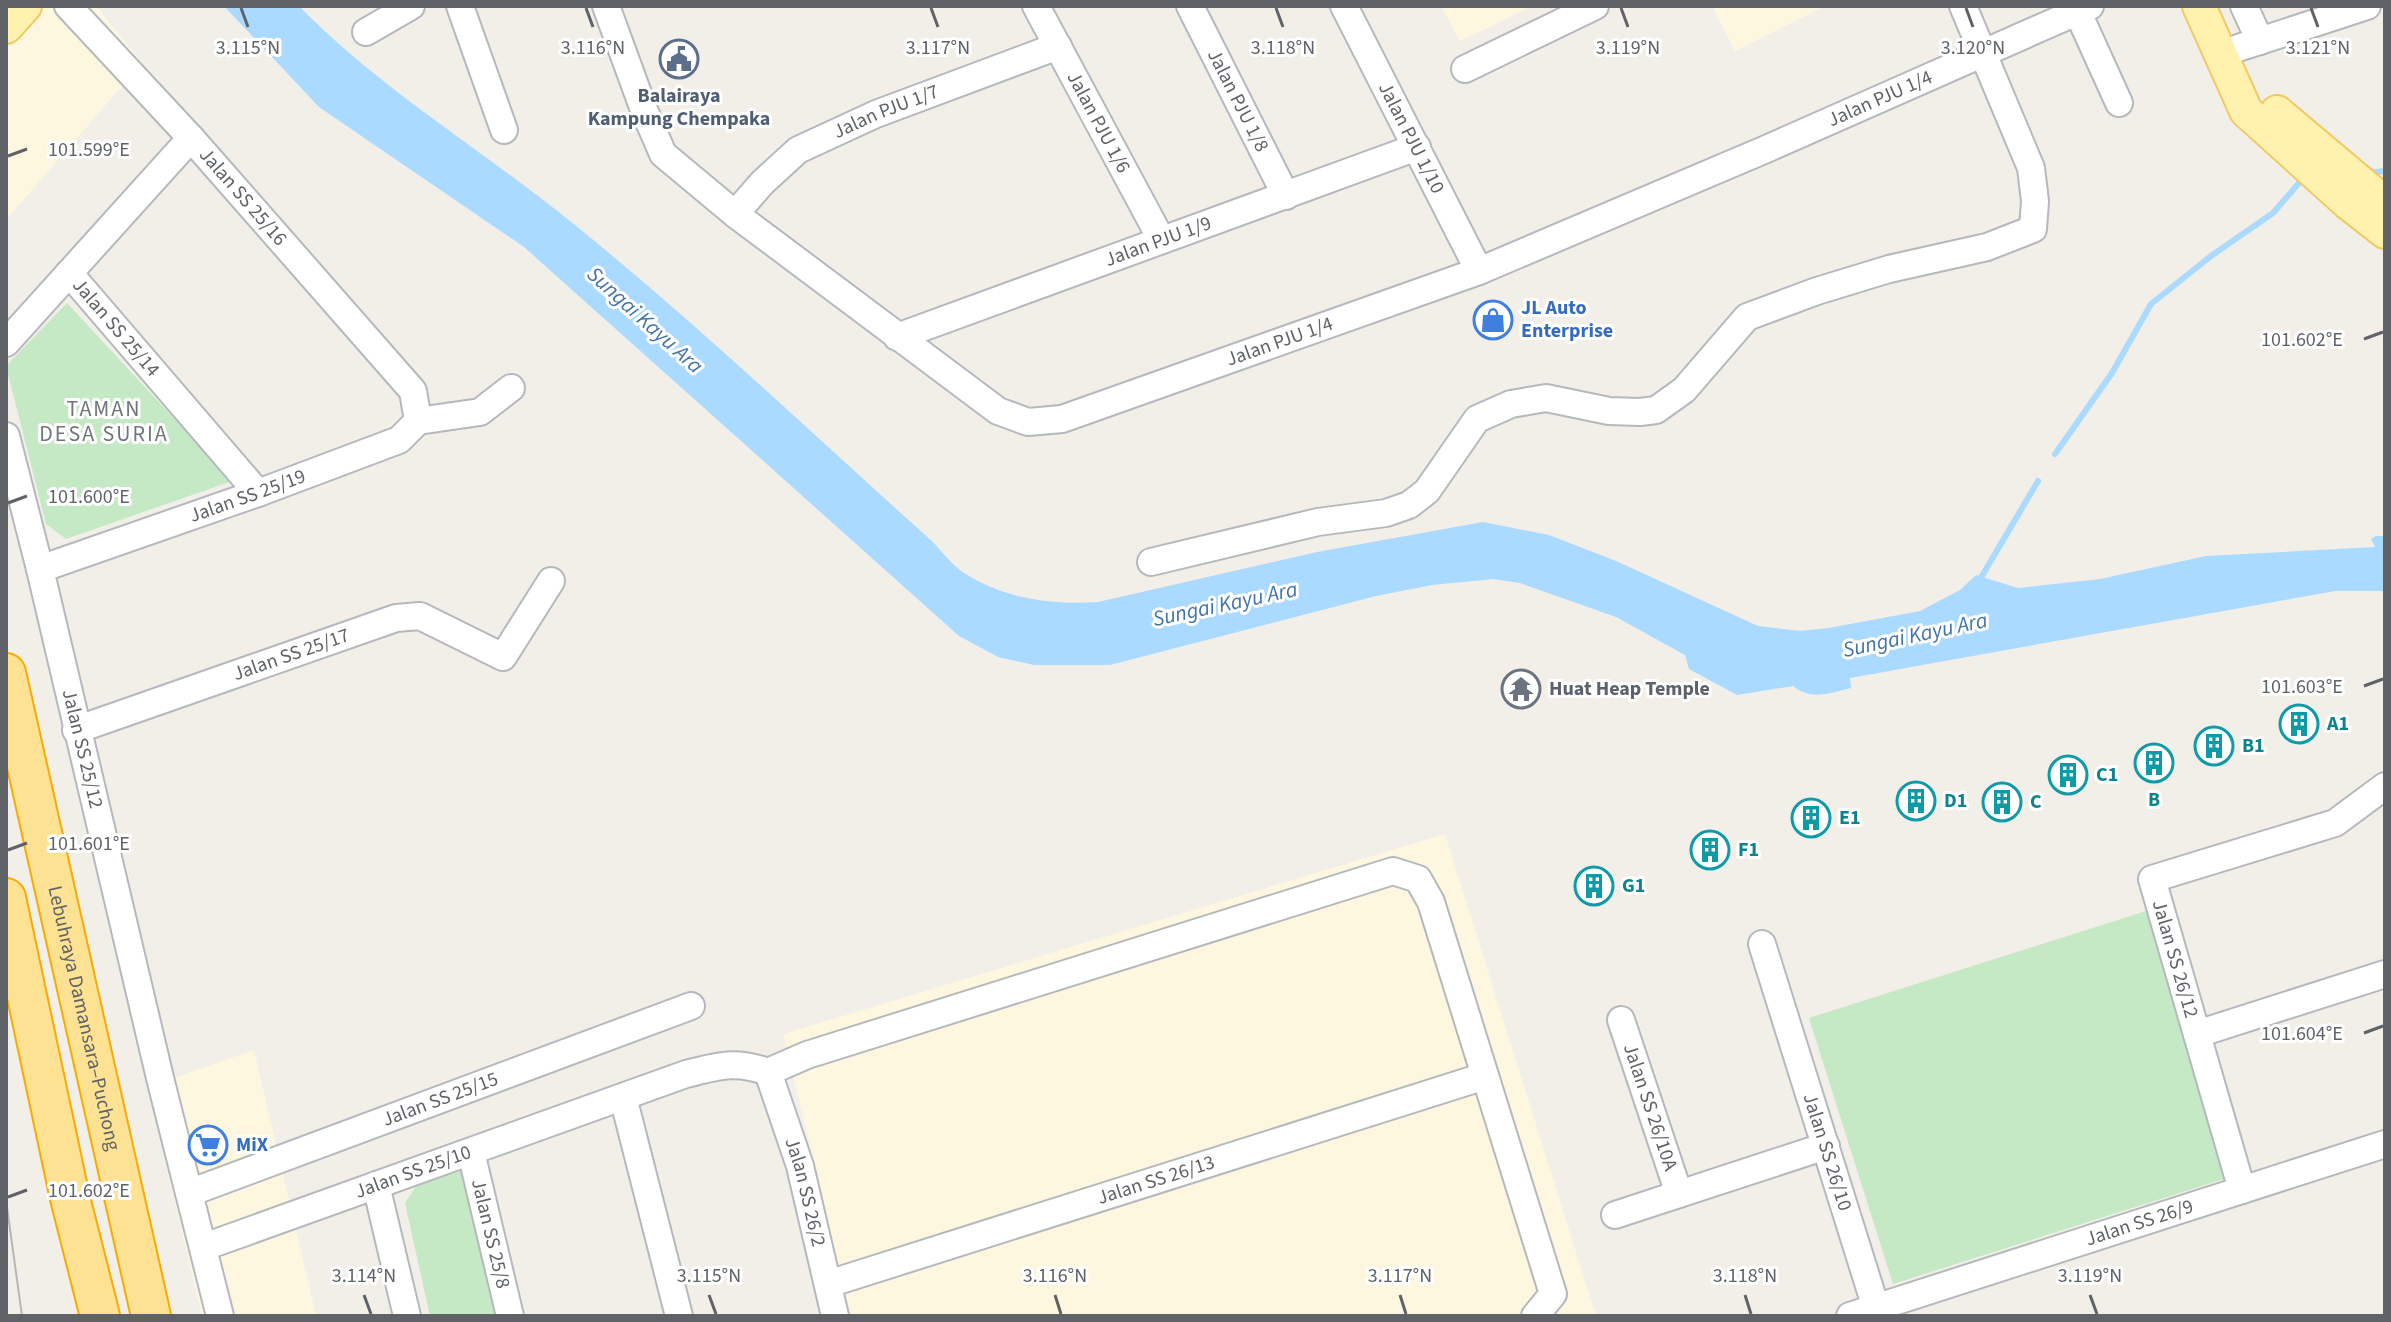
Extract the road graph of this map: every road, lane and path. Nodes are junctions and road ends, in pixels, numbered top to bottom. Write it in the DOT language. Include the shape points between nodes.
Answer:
graph roads {
  1 [pos="25,6"];
  2 [pos="68,6"];
  3 [pos="411,6"];
  4 [pos="460,6"];
  5 [pos="606,6"];
  6 [pos="1036,6"];
  7 [pos="1190,6"];
  8 [pos="1344,6"];
  9 [pos="1595,6"];
  10 [pos="1963,6"];
  11 [pos="2199,6"];
  12 [pos="2220,6"];
  13 [pos="2244,6"];
  14 [pos="2367,6"];
  15 [pos="2081,8"];
  16 [pos="1554,15"];
  17 [pos="6,27"];
  18 [pos="366,32"];
  19 [pos="2249,45"];
  20 [pos="1058,46"];
  21 [pos="1983,54"];
  22 [pos="1465,69"];
  23 [pos="2119,103"];
  24 [pos="504,130"];
  25 [pos="2285,133"];
  26 [pos="191,138"];
  27 [pos="1417,147"];
  28 [pos="1286,196"];
  29 [pos="2370,201"];
  30 [pos="735,214"];
  31 [pos="2385,232"];
  32 [pos="1161,239"];
  33 [pos="1479,271"];
  34 [pos="69,273"];
  35 [pos="897,337"];
  36 [pos="6,343"];
  37 [pos="511,388"];
  38 [pos="418,421"];
  39 [pos="6,436"];
  40 [pos="258,493"];
  41 [pos="1151,562"];
  42 [pos="40,569"];
  43 [pos="551,581"];
  44 [pos="6,673"];
  45 [pos="76,730"];
  46 [pos="2385,786"];
  47 [pos="6,898"];
  48 [pos="1762,944"];
  49 [pos="2385,974"];
  50 [pos="691,1006"];
  51 [pos="1621,1020"];
  52 [pos="2197,1034"];
  53 [pos="768,1072"];
  54 [pos="1485,1076"];
  55 [pos="623,1097"];
  56 [pos="2385,1144"];
  57 [pos="1826,1146"];
  58 [pos="471,1152"];
  59 [pos="376,1185"];
  60 [pos="2242,1190"];
  61 [pos="189,1193"];
  62 [pos="1679,1194"];
  63 [pos="1615,1215"];
  64 [pos="204,1247"];
  65 [pos="828,1284"];
  66 [pos="1876,1308"];
  67 [pos="100,1316"];
  68 [pos="151,1316"];
  69 [pos="220,1316"];
  70 [pos="407,1316"];
  71 [pos="510,1316"];
  72 [pos="679,1316"];
  73 [pos="835,1316"];
  74 [pos="1535,1316"];
  75 [pos="1850,1316"];
  1 -- 17 [label="main road"];
  2 -- 26 [label="street, Jalan SS 25/16"];
  3 -- 18 [label="street"];
  4 -- 24 [label="street"];
  5 -- 30 [label="street, Jalan PJU 1/4" via="663,154"];
  6 -- 20 [label="street, Jalan PJU 1/6"];
  7 -- 28 [label="street, Jalan PJU 1/8"];
  8 -- 27 [label="street, Jalan PJU 1/10"];
  9 -- 16 [label="street"];
  10 -- 21 [label="street"];
  11 -- 25 [label="main road" via="2246,111"];
  12 -- 19 [label="main road"];
  13 -- 19 [label="street"];
  14 -- 19 [label="street"];
  15 -- 21 [label="street, Jalan PJU 1/4"];
  15 -- 23 [label="street"];
  16 -- 22 [label="street"];
  19 -- 25 [label="main road" via="2264,102"];
  20 -- 30 [label="street, Jalan PJU 1/7" via="876,114 798,150"];
  20 -- 32 [label="street, Jalan PJU 1/6"];
  21 -- 33 [label="street, Jalan PJU 1/4"];
  21 -- 41 [label="street" via="2031,168 2033,229 1987,247 1817,291 1747,317 1684,390 1656,410 1609,411 1546,398 1511,404 1477,419 1427,491 1409,505"];
  25 -- 29 [label="main road"];
  26 -- 34 [label="street"];
  26 -- 38 [label="street, Jalan SS 25/16" via="413,391"];
  27 -- 28 [label="street, Jalan PJU 1/9"];
  27 -- 33 [label="street, Jalan PJU 1/10"];
  28 -- 32 [label="street, Jalan PJU 1/9"];
  29 -- 31 [label="main road"];
  30 -- 35 [label="street, Jalan PJU 1/4"];
  32 -- 35 [label="street, Jalan PJU 1/9"];
  33 -- 35 [label="street, Jalan PJU 1/4" via="1062,419 1028,422 998,411"];
  34 -- 36 [label="street"];
  34 -- 40 [label="street, Jalan SS 25/14"];
  37 -- 38 [label="street" via="480,412"];
  38 -- 40 [label="street, Jalan SS 25/19" via="399,440"];
  39 -- 42 [label="street, Jalan SS 25/12"];
  40 -- 42 [label="street, Jalan SS 25/19"];
  42 -- 45 [label="street, Jalan SS 25/12"];
  43 -- 45 [label="street, Jalan SS 25/17" via="503,657 420,616 396,618"];
  44 -- 68 [label="highway, Lebuhraya Damansara–Puchong"];
  45 -- 61 [label="street, Jalan SS 25/12"];
  46 -- 52 [label="street, Jalan SS 26/12" via="2335,823 2152,879"];
  47 -- 67 [label="highway"];
  48 -- 57 [label="street, Jalan SS 26/10"];
  49 -- 52 [label="street"];
  50 -- 61 [label="street, Jalan SS 25/15"];
  51 -- 62 [label="street, Jalan SS 26/10A"];
  52 -- 60 [label="street, Jalan SS 26/12"];
  53 -- 54 [label="street" via="807,1055 1393,871 1418,879 1431,902"];
  53 -- 55 [label="street, Jalan SS 25/10" via="733,1063"];
  53 -- 65 [label="street, Jalan SS 26/2" via="800,1166"];
  54 -- 65 [label="street, Jalan SS 26/13"];
  54 -- 74 [label="street" via="1553,1294"];
  55 -- 58 [label="street, Jalan SS 25/10"];
  55 -- 72 [label="street"];
  56 -- 60 [label="street, Jalan SS 26/9"];
  57 -- 62 [label="street, Jalan SS 26/10A"];
  57 -- 66 [label="street, Jalan SS 26/10"];
  58 -- 59 [label="street, Jalan SS 25/10"];
  58 -- 71 [label="street, Jalan SS 25/8"];
  59 -- 64 [label="street, Jalan SS 25/10"];
  59 -- 70 [label="street"];
  60 -- 66 [label="street, Jalan SS 26/9"];
  61 -- 64 [label="street, Jalan SS 25/12"];
  62 -- 63 [label="street, Jalan SS 26/10A"];
  64 -- 69 [label="street, Jalan SS 25/12"];
  65 -- 73 [label="street, Jalan SS 26/2"];
  66 -- 75 [label="street, Jalan SS 26/9"];
}
